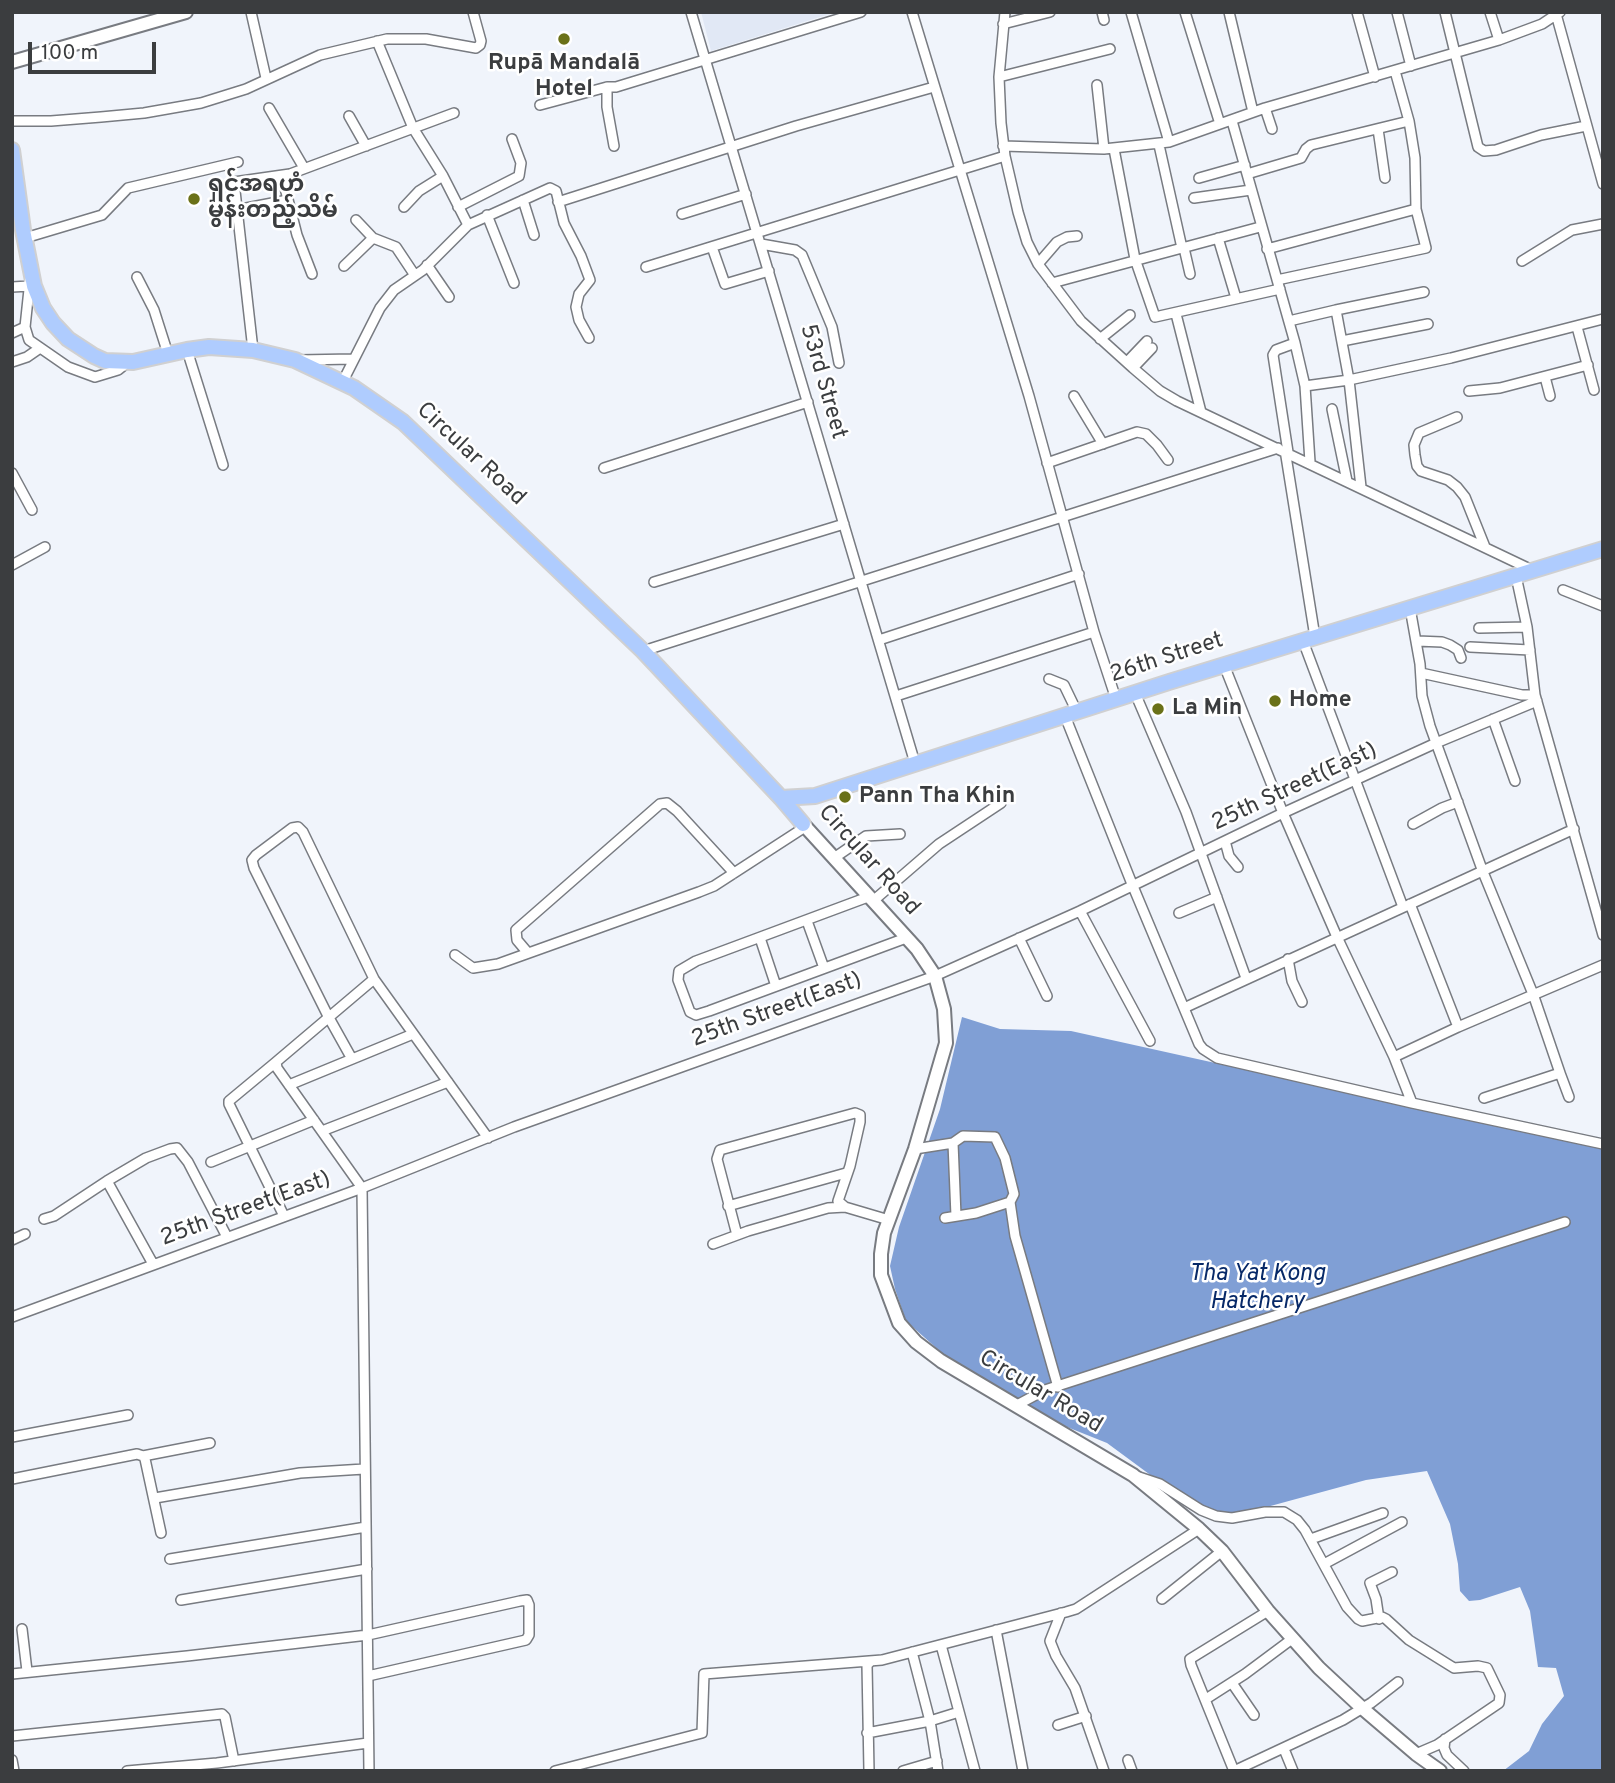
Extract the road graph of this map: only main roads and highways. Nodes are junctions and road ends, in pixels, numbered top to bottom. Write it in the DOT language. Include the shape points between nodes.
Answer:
graph roads {
  1 [pos="12,150"];
  2 [pos="20,233"];
  3 [pos="1603,550"];
  4 [pos="816,796"];
  5 [pos="781,797"];
  1 -- 2 [label="main road, Circular Road"];
  2 -- 5 [label="main road, Circular Road" via="43,309 60,332 94,356 128,362 187,350 253,350 295,360 354,388 403,422 643,651"];
  3 -- 4 [label="main road, 26th Street"];
  4 -- 5 [label="main road, 26th Street"];
  4 -- 5 [label="main road, Circular Road" via="806,807 804,826"];
}
